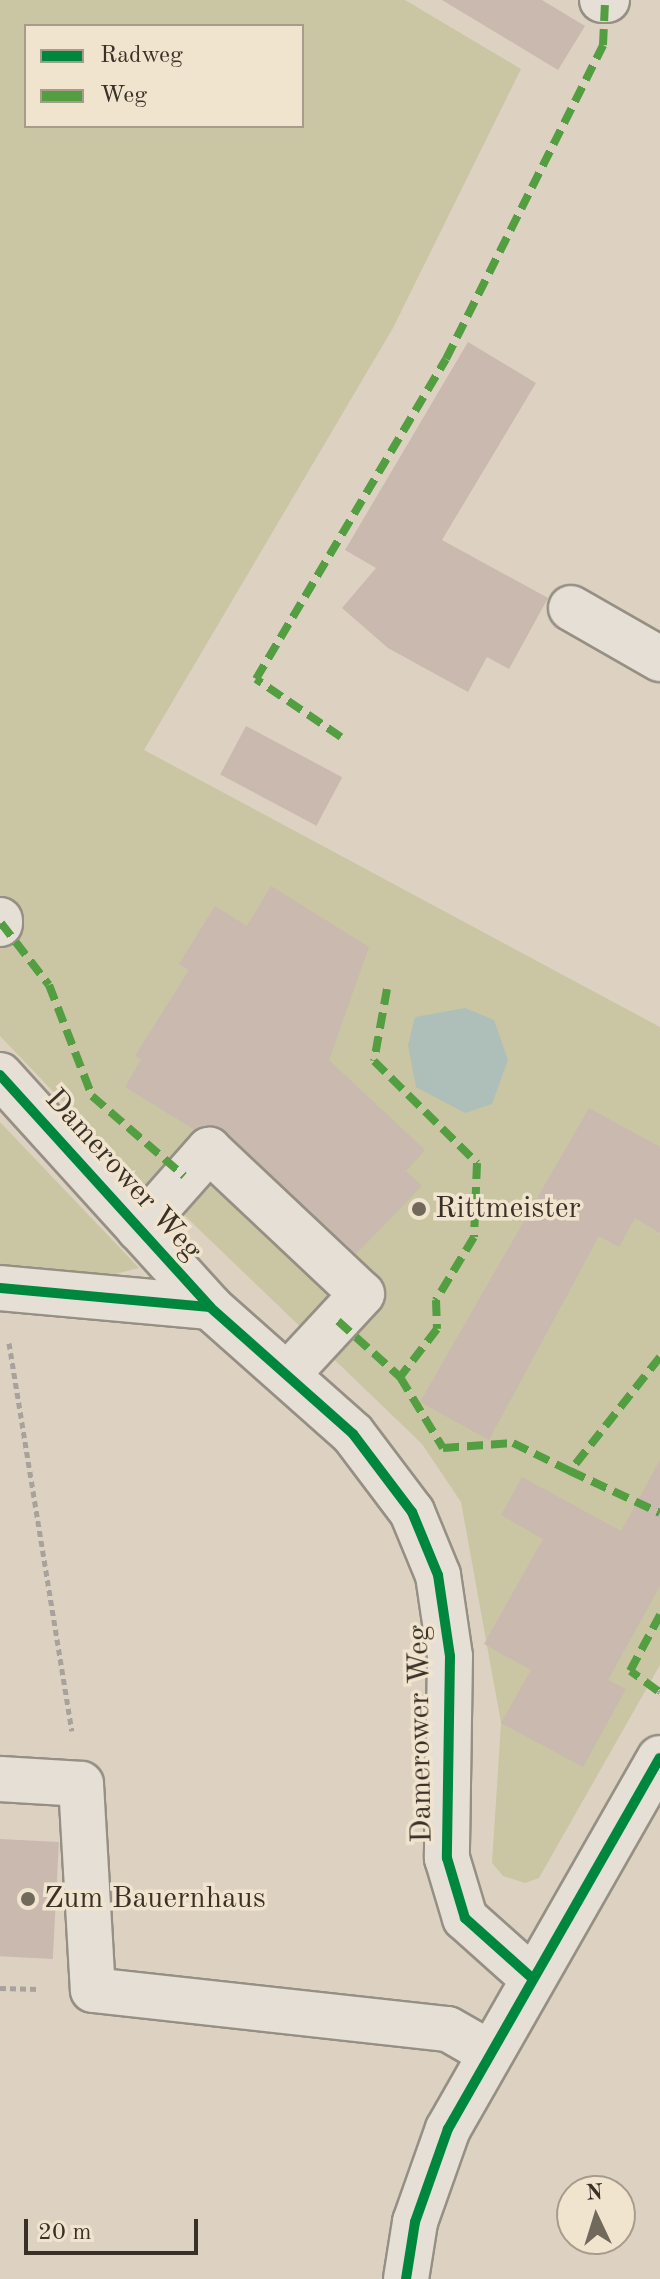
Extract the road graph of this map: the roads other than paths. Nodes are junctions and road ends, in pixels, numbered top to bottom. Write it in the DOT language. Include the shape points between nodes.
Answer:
graph roads {
  1 [pos="571,608"];
  2 [pos="660,659"];
  3 [pos="0,1075"];
  4 [pos="139,1229"];
  5 [pos="1,1288"];
  6 [pos="210,1307"];
  7 [pos="287,1375"];
  8 [pos="660,1758"];
  9 [pos="0,1779"];
  10 [pos="531,1977"];
  11 [pos="490,2053"];
  12 [pos="406,2279"];
  1 -- 2 [label="street"];
  3 -- 4 [label="street, Damerower Weg"];
  4 -- 6 [label="street, Damerower Weg"];
  4 -- 7 [label="street" via="209,1150 362,1294"];
  5 -- 6 [label="street, Damerower Weg"];
  6 -- 7 [label="street, Damerower Weg"];
  7 -- 10 [label="street, Damerower Weg" via="353,1434 412,1512 438,1575 450,1656 447,1858 465,1918"];
  8 -- 10 [label="street"];
  9 -- 11 [label="street" via="81,1784 93,1990 448,2029"];
  10 -- 11 [label="street"];
  11 -- 12 [label="street" via="448,2129 415,2222"];
}
